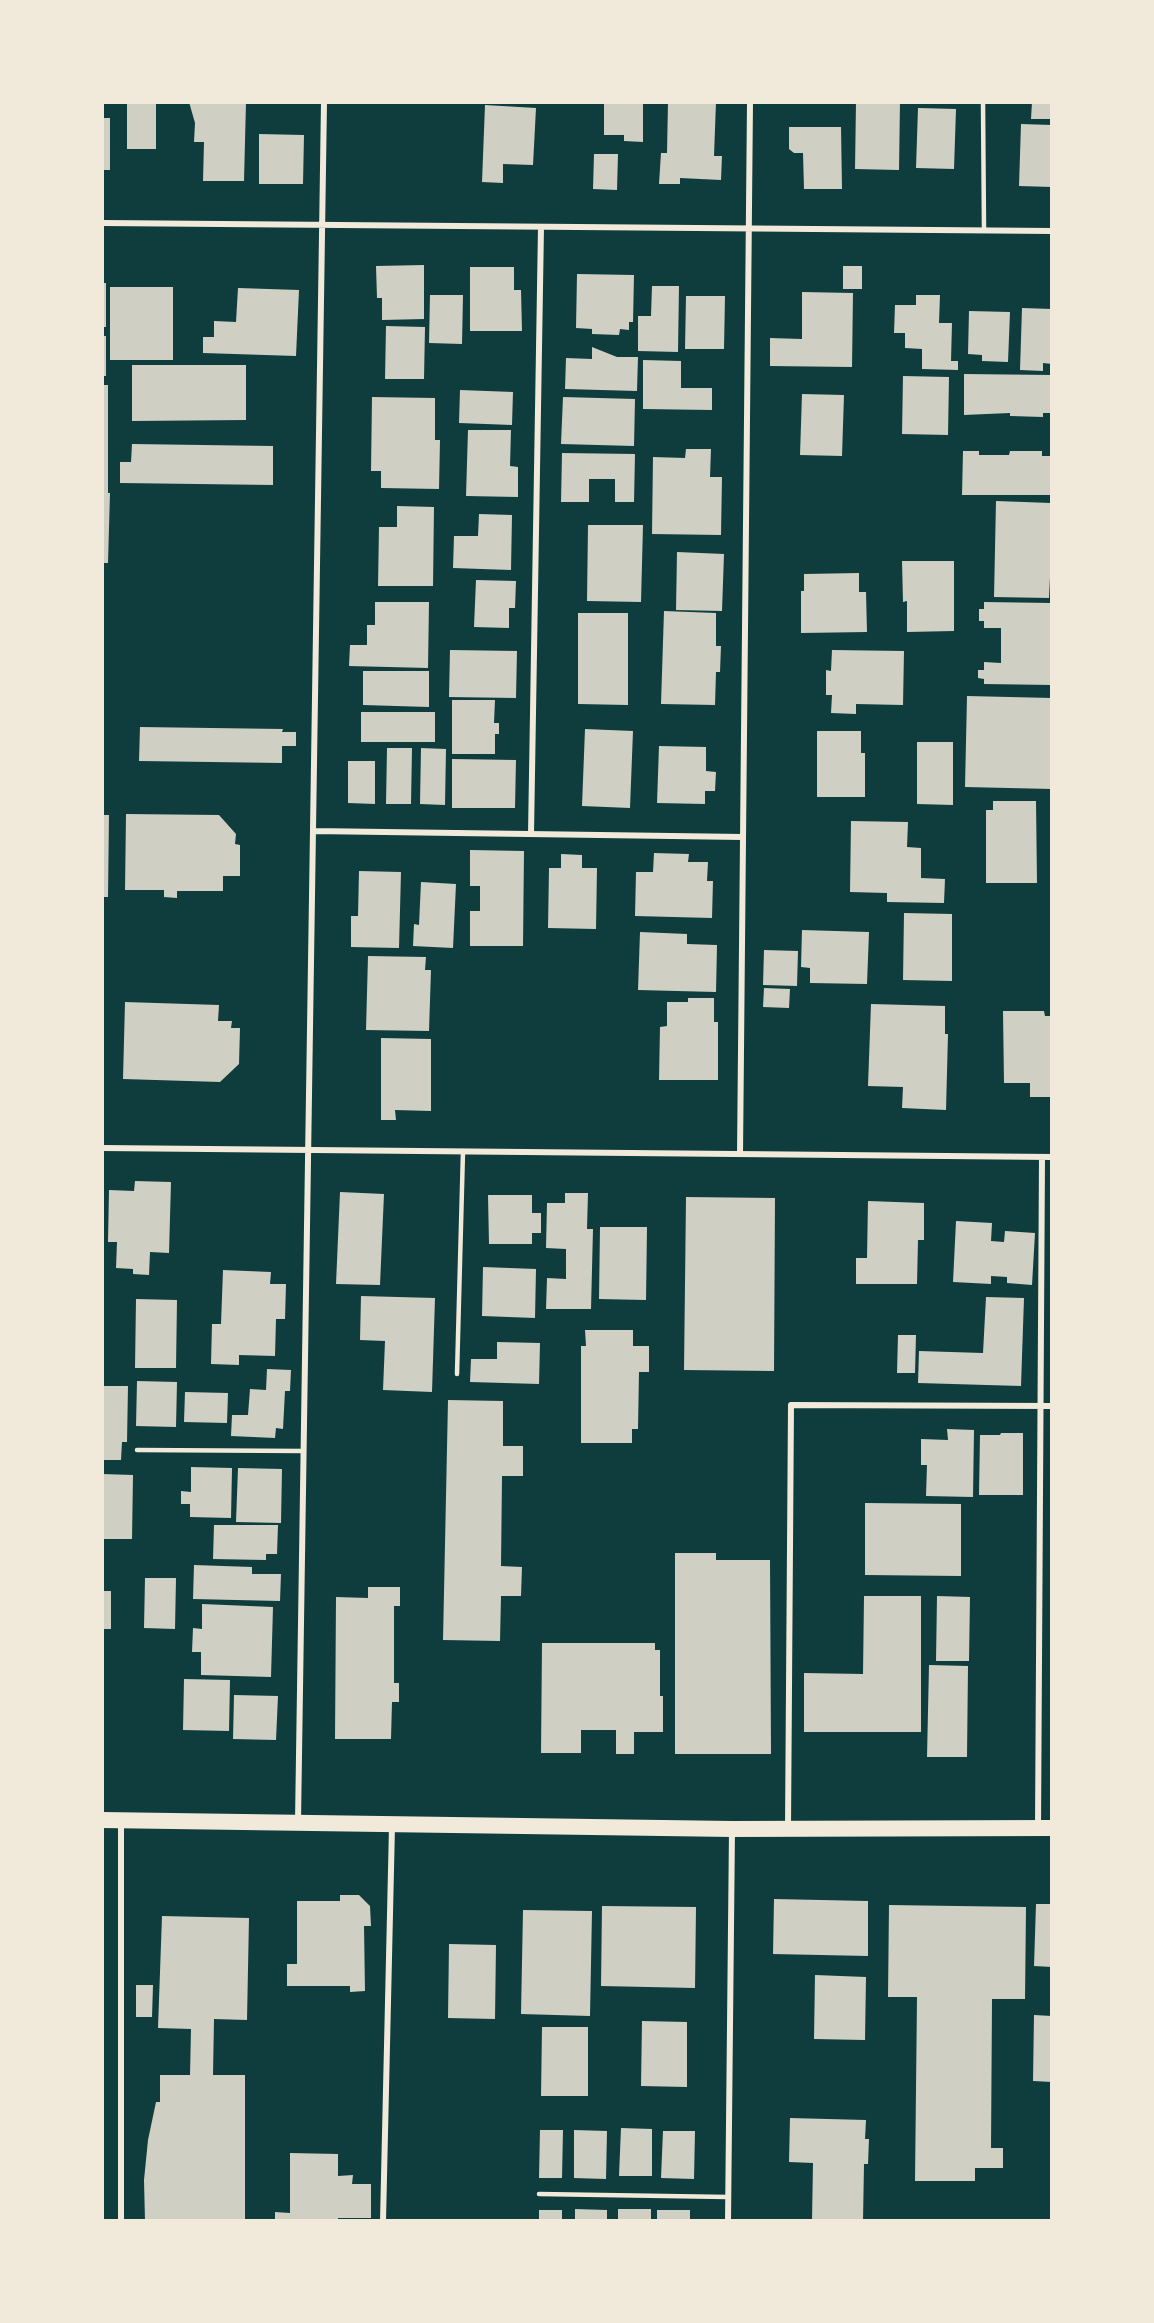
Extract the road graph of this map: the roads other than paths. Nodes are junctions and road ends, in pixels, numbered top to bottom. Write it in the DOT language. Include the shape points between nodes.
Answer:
graph roads {
  1 [pos="324,102"];
  2 [pos="750,102"];
  3 [pos="983,102"];
  4 [pos="102,223"];
  5 [pos="322,225"];
  6 [pos="542,227"];
  7 [pos="748,229"];
  8 [pos="984,230"];
  9 [pos="1052,231"];
  10 [pos="313,831"];
  11 [pos="531,834"];
  12 [pos="743,837"];
  13 [pos="102,1148"];
  14 [pos="308,1150"];
  15 [pos="463,1151"];
  16 [pos="740,1154"];
  17 [pos="1042,1157"];
  18 [pos="1052,1157"];
  19 [pos="457,1374"];
  20 [pos="1040,1406"];
  21 [pos="1052,1406"];
  22 [pos="137,1450"];
  23 [pos="303,1451"];
  24 [pos="102,1820"];
  25 [pos="121,1820"];
  26 [pos="298,1822"];
  27 [pos="392,1822"];
  28 [pos="1045,1828"];
  29 [pos="732,1829"];
  30 [pos="788,1829"];
  31 [pos="539,2194"];
  32 [pos="728,2197"];
  33 [pos="121,2221"];
  34 [pos="384,2221"];
  35 [pos="728,2221"];
  1 -- 5 [label="street"];
  2 -- 7 [label="street"];
  3 -- 8 [label="lane"];
  4 -- 5 [label="street"];
  5 -- 6 [label="street"];
  5 -- 10 [label="street"];
  6 -- 7 [label="street"];
  6 -- 11 [label="street"];
  7 -- 8 [label="street"];
  7 -- 12 [label="street"];
  8 -- 9 [label="street"];
  10 -- 11 [label="street"];
  10 -- 14 [label="street"];
  11 -- 12 [label="street"];
  12 -- 16 [label="street"];
  13 -- 14 [label="street"];
  14 -- 15 [label="street"];
  14 -- 23 [label="street"];
  15 -- 16 [label="street"];
  15 -- 19 [label="lane"];
  16 -- 17 [label="street"];
  17 -- 18 [label="street"];
  17 -- 20 [label="street"];
  20 -- 21 [label="street"];
  20 -- 28 [label="street"];
  20 -- 30 [label="street" via="790,1405"];
  22 -- 23 [label="lane"];
  23 -- 26 [label="street"];
  24 -- 25 [label="highway"];
  25 -- 26 [label="highway"];
  25 -- 33 [label="street"];
  26 -- 27 [label="highway"];
  27 -- 29 [label="highway"];
  27 -- 34 [label="street"];
  28 -- 30 [label="highway"];
  29 -- 30 [label="highway"];
  29 -- 32 [label="street"];
  31 -- 32 [label="lane"];
  32 -- 35 [label="street"];
}
